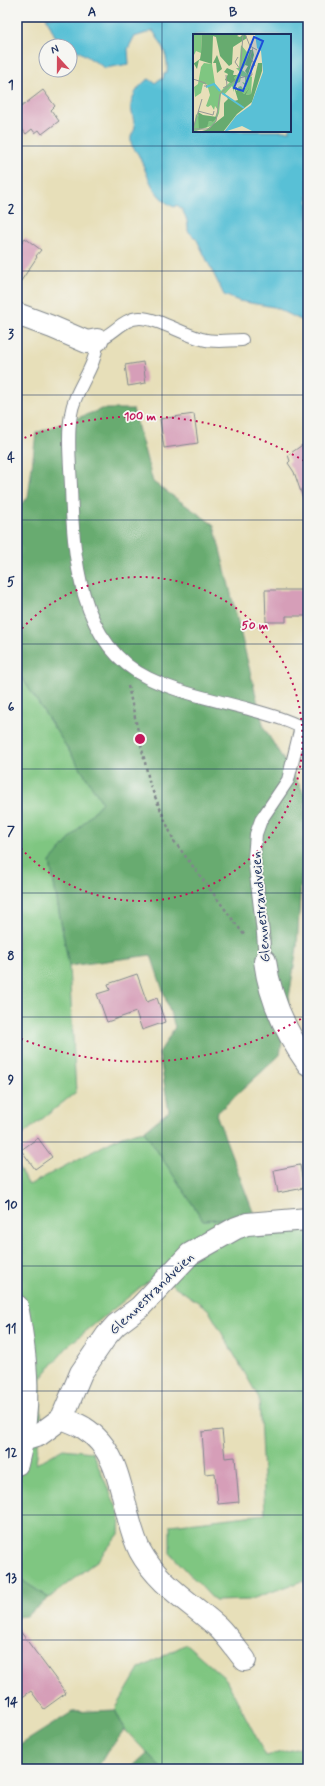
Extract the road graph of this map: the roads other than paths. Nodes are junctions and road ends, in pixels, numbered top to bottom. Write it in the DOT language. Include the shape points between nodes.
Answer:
graph roads {
  1 [pos="17,314"];
  2 [pos="97,340"];
  3 [pos="242,340"];
  4 [pos="304,729"];
  5 [pos="265,962"];
  6 [pos="308,1064"];
  7 [pos="308,1219"];
  8 [pos="17,1306"];
  9 [pos="62,1418"];
  10 [pos="24,1440"];
  11 [pos="17,1464"];
  12 [pos="245,1660"];
  1 -- 2 [label="street" via="87,342"];
  2 -- 3 [label="lane" via="130,320 140,318 202,339"];
  2 -- 4 [label="lane" via="95,358 74,402 69,427 72,535 76,566 85,598 102,634 110,649 123,663 158,683 277,717"];
  4 -- 5 [label="lane, Glennestrandveien" via="288,780 261,820 256,834 254,858 264,933"];
  5 -- 6 [label="street, Glennestrandveien" via="267,977 280,1016"];
  7 -- 9 [label="street, Glennestrandveien" via="247,1224 190,1254 140,1307 107,1335 81,1373"];
  8 -- 10 [label="street" via="27,1371"];
  9 -- 10 [label="street" via="39,1435"];
  9 -- 12 [label="street" via="85,1428 104,1446 119,1479 139,1549 150,1567 170,1588 219,1628"];
  10 -- 11 [label="street"];
}
